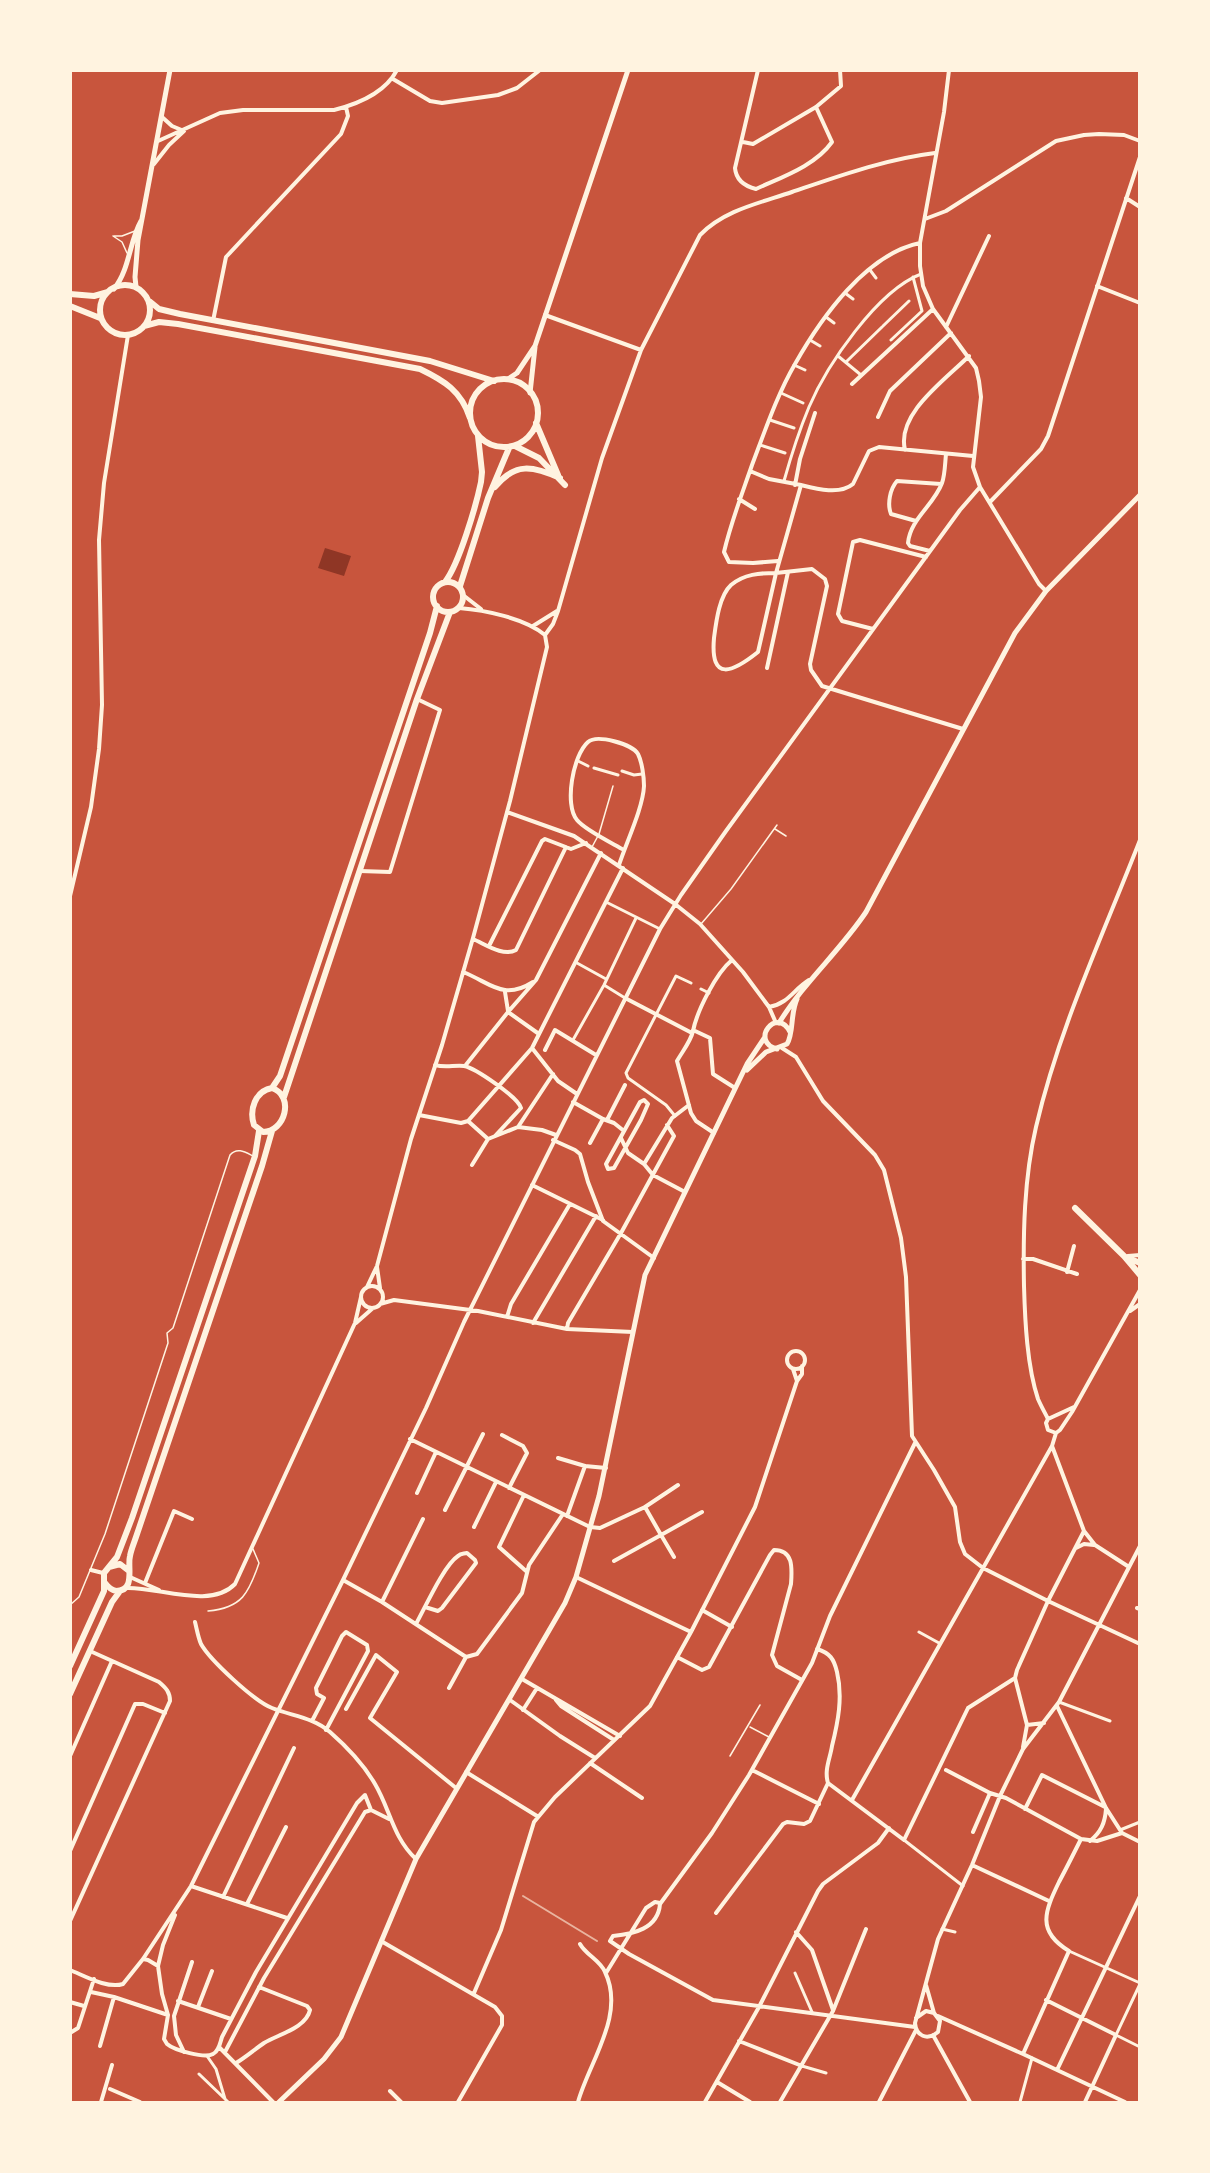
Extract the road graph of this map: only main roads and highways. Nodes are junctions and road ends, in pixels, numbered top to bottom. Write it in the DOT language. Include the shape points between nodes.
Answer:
graph roads {
  1 [pos="170,70"];
  2 [pos="628,70"];
  3 [pos="145,214"];
  4 [pos="135,246"];
  5 [pos="136,287"];
  6 [pos="111,290"];
  7 [pos="70,294"];
  8 [pos="148,300"];
  9 [pos="70,306"];
  10 [pos="100,318"];
  11 [pos="144,326"];
  12 [pos="536,346"];
  13 [pos="508,379"];
  14 [pos="494,381"];
  15 [pos="530,393"];
  16 [pos="470,418"];
  17 [pos="536,423"];
  18 [pos="478,435"];
  19 [pos="512,447"];
  20 [pos="560,478"];
  21 [pos="565,485"];
  22 [pos="491,493"];
  23 [pos="1140,495"];
  24 [pos="445,582"];
  25 [pos="460,586"];
  26 [pos="437,606"];
  27 [pos="450,612"];
  28 [pos="800,992"];
  29 [pos="778,1023"];
  30 [pos="790,1034"];
  31 [pos="765,1037"];
  32 [pos="780,1048"];
  33 [pos="743,1074"];
  34 [pos="272,1088"];
  35 [pos="284,1097"];
  36 [pos="259,1131"];
  37 [pos="272,1131"];
  38 [pos="1075,1208"];
  39 [pos="1124,1256"];
  40 [pos="1140,1263"];
  41 [pos="1140,1275"];
  42 [pos="109,1567"];
  43 [pos="130,1574"];
  44 [pos="104,1583"];
  45 [pos="122,1589"];
  46 [pos="70,1666"];
  47 [pos="70,1694"];
  48 [pos="279,2103"];
  1 -- 3 [label="main road"];
  2 -- 12 [label="main road"];
  3 -- 4 [label="main road"];
  3 -- 4 [label="main road" via="136,230"];
  4 -- 5 [label="main road"];
  4 -- 6 [label="main road" via="122,277"];
  5 -- 6 [label="main road" via="125,285"];
  5 -- 8 [label="main road"];
  6 -- 7 [label="main road" via="94,296"];
  6 -- 10 [label="main road" via="101,303"];
  8 -- 11 [label="main road" via="150,315"];
  8 -- 14 [label="main road" via="159,309 430,361"];
  9 -- 10 [label="main road"];
  10 -- 11 [label="main road" via="116,333 128,335"];
  11 -- 16 [label="main road" via="159,322 178,324 420,369 447,384 465,403"];
  12 -- 13 [label="main road"];
  12 -- 15 [label="main road"];
  13 -- 14 [label="main road"];
  13 -- 15 [label="main road"];
  14 -- 16 [label="main road" via="476,394"];
  15 -- 17 [label="main road" via="536,405"];
  16 -- 18 [label="main road"];
  17 -- 19 [label="main road" via="527,437"];
  17 -- 20 [label="main road"];
  18 -- 19 [label="main road" via="489,444"];
  18 -- 24 [label="main road" via="481,482 458,555"];
  19 -- 20 [label="main road" via="530,452"];
  19 -- 22 [label="main road"];
  20 -- 21 [label="main road"];
  20 -- 22 [label="main road" via="542,470 517,469 502,477"];
  22 -- 25 [label="main road"];
  23 -- 28 [label="main road" via="1046,591 1015,633 866,912"];
  24 -- 25 [label="main road"];
  24 -- 26 [label="main road" via="434,593"];
  25 -- 27 [label="main road" via="463,595 459,608"];
  26 -- 27 [label="main road"];
  26 -- 34 [label="main road" via="318,968 280,1076"];
  27 -- 35 [label="main road" via="417,699"];
  28 -- 29 [label="main road"];
  28 -- 30 [label="main road"];
  29 -- 30 [label="main road" via="789,1029"];
  29 -- 31 [label="main road" via="767,1028"];
  30 -- 32 [label="main road" via="787,1044"];
  31 -- 32 [label="main road" via="769,1045"];
  31 -- 33 [label="main road"];
  32 -- 33 [label="main road" via="766,1052"];
  33 -- 48 [label="main road" via="642,1288 606,1468 576,1577 554,1625 416,1859 341,2037"];
  34 -- 35 [label="main road"];
  34 -- 36 [label="main road" via="260,1094 252,1109 252,1119"];
  35 -- 37 [label="main road" via="283,1118"];
  36 -- 37 [label="main road"];
  36 -- 42 [label="main road" via="255,1156 132,1518"];
  37 -- 43 [label="main road" via="135,1537 129,1557"];
  38 -- 39 [label="main road"];
  39 -- 40 [label="main road"];
  39 -- 41 [label="main road"];
  42 -- 43 [label="main road" via="120,1564"];
  42 -- 44 [label="main road"];
  43 -- 45 [label="main road" via="129,1584"];
  44 -- 45 [label="main road" via="111,1589"];
  44 -- 46 [label="main road" via="104,1591"];
  45 -- 47 [label="main road" via="112,1602"];
}
